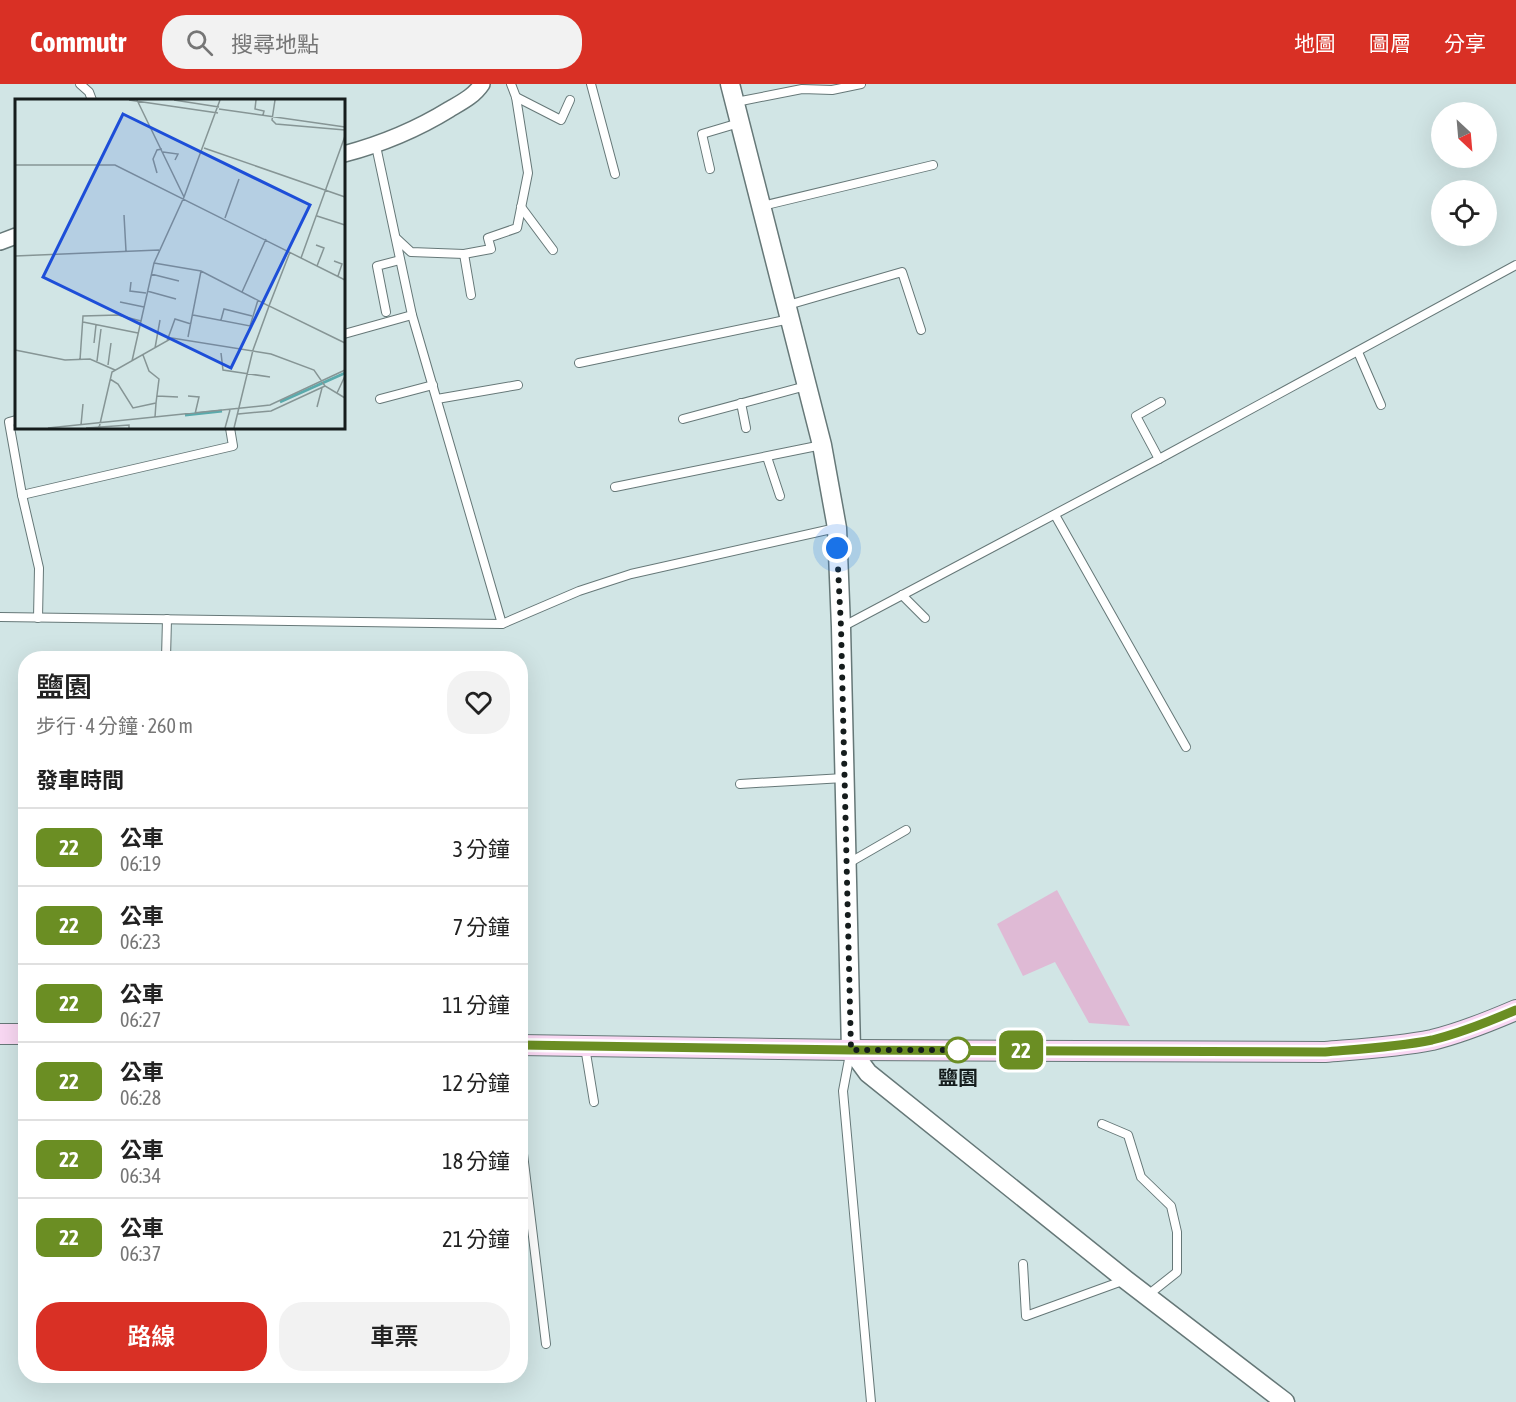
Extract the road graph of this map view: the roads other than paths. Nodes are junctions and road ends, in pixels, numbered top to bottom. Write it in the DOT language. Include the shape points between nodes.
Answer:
graph roads {
  1 [pos="80,84"];
  2 [pos="482,84"];
  3 [pos="511,84"];
  4 [pos="591,84"];
  5 [pos="730,84"];
  6 [pos="861,84"];
  7 [pos="516,98"];
  8 [pos="92,99"];
  9 [pos="570,100"];
  10 [pos="735,102"];
  11 [pos="740,122"];
  12 [pos="376,146"];
  13 [pos="345,154"];
  14 [pos="933,165"];
  15 [pos="710,169"];
  16 [pos="615,174"];
  17 [pos="521,207"];
  18 [pos="761,207"];
  19 [pos="15,236"];
  20 [pos="396,238"];
  21 [pos="0,242"];
  22 [pos="553,250"];
  23 [pos="464,254"];
  24 [pos="400,260"];
  25 [pos="1516,265"];
  26 [pos="471,295"];
  27 [pos="386,312"];
  28 [pos="790,312"];
  29 [pos="412,315"];
  30 [pos="921,330"];
  31 [pos="345,334"];
  32 [pos="1358,352"];
  33 [pos="579,363"];
  34 [pos="518,384"];
  35 [pos="433,385"];
  36 [pos="808,385"];
  37 [pos="380,399"];
  38 [pos="437,399"];
  39 [pos="1161,402"];
  40 [pos="741,403"];
  41 [pos="1381,405"];
  42 [pos="683,418"];
  43 [pos="15,420"];
  44 [pos="746,428"];
  45 [pos="230,429"];
  46 [pos="822,445"];
  47 [pos="767,457"];
  48 [pos="1159,459"];
  49 [pos="615,487"];
  50 [pos="22,495"];
  51 [pos="780,496"];
  52 [pos="1056,515"];
  53 [pos="837,528"];
  54 [pos="902,595"];
  55 [pos="0,617"];
  56 [pos="38,618"];
  57 [pos="926,618"];
  58 [pos="166,619"];
  59 [pos="502,624"];
  60 [pos="841,627"];
  61 [pos="166,651"];
  62 [pos="1186,747"];
  63 [pos="844,778"];
  64 [pos="740,784"];
  65 [pos="906,830"];
  66 [pos="846,865"];
  67 [pos="1516,1010"];
  68 [pos="0,1034"];
  69 [pos="18,1034"];
  70 [pos="528,1045"];
  71 [pos="584,1046"];
  72 [pos="851,1050"];
  73 [pos="594,1102"];
  74 [pos="1102,1124"];
  75 [pos="528,1194"];
  76 [pos="1023,1264"];
  77 [pos="1126,1280"];
  78 [pos="1147,1296"];
  79 [pos="546,1344"];
  80 [pos="871,1402"];
  81 [pos="1285,1402"];
  1 -- 8 [label="lane"];
  2 -- 12 [label="street" via="475,94 420,127"];
  3 -- 7 [label="lane"];
  4 -- 16 [label="lane"];
  5 -- 10 [label="street"];
  6 -- 10 [label="lane" via="832,90 802,89"];
  7 -- 9 [label="lane" via="561,120"];
  7 -- 17 [label="lane" via="528,173"];
  10 -- 11 [label="street"];
  11 -- 15 [label="lane" via="702,134"];
  11 -- 18 [label="street"];
  12 -- 13 [label="street"];
  12 -- 20 [label="lane"];
  14 -- 18 [label="lane"];
  17 -- 22 [label="lane"];
  17 -- 23 [label="lane" via="517,228 488,238 491,249"];
  18 -- 28 [label="street"];
  19 -- 21 [label="street"];
  20 -- 23 [label="lane" via="411,252"];
  20 -- 24 [label="lane"];
  23 -- 26 [label="lane"];
  24 -- 27 [label="lane" via="377,266"];
  24 -- 29 [label="lane"];
  25 -- 32 [label="lane"];
  28 -- 30 [label="lane" via="902,272"];
  28 -- 33 [label="lane"];
  28 -- 36 [label="street"];
  29 -- 31 [label="lane"];
  29 -- 35 [label="lane"];
  32 -- 41 [label="lane"];
  32 -- 48 [label="lane"];
  34 -- 38 [label="lane"];
  35 -- 37 [label="lane"];
  35 -- 38 [label="lane"];
  36 -- 40 [label="lane"];
  36 -- 46 [label="street"];
  38 -- 59 [label="lane"];
  39 -- 48 [label="lane" via="1136,416"];
  40 -- 42 [label="lane"];
  40 -- 44 [label="lane"];
  43 -- 50 [label="lane" via="9,422"];
  45 -- 50 [label="lane" via="233,446"];
  46 -- 47 [label="lane"];
  46 -- 53 [label="street"];
  47 -- 49 [label="lane"];
  47 -- 51 [label="lane"];
  48 -- 52 [label="lane"];
  50 -- 56 [label="lane" via="39,568"];
  52 -- 54 [label="lane"];
  52 -- 62 [label="lane"];
  53 -- 59 [label="lane" via="631,574"];
  53 -- 60 [label="street"];
  54 -- 57 [label="lane"];
  54 -- 60 [label="lane"];
  55 -- 56 [label="lane"];
  56 -- 58 [label="lane"];
  58 -- 59 [label="lane"];
  58 -- 61 [label="lane"];
  60 -- 63 [label="street"];
  63 -- 64 [label="lane"];
  63 -- 66 [label="street"];
  65 -- 66 [label="lane"];
  66 -- 72 [label="street"];
  67 -- 72 [label="main road" via="1432,1040 1325,1052"];
  68 -- 69 [label="main road"];
  70 -- 71 [label="main road"];
  71 -- 72 [label="main road"];
  71 -- 73 [label="lane"];
  72 -- 77 [label="street" via="868,1073"];
  72 -- 80 [label="lane" via="843,1091"];
  74 -- 78 [label="lane" via="1128,1135 1141,1178 1171,1206 1177,1232 1177,1272"];
  75 -- 79 [label="lane"];
  76 -- 77 [label="lane" via="1026,1316"];
  77 -- 78 [label="street"];
  78 -- 81 [label="street"];
}
